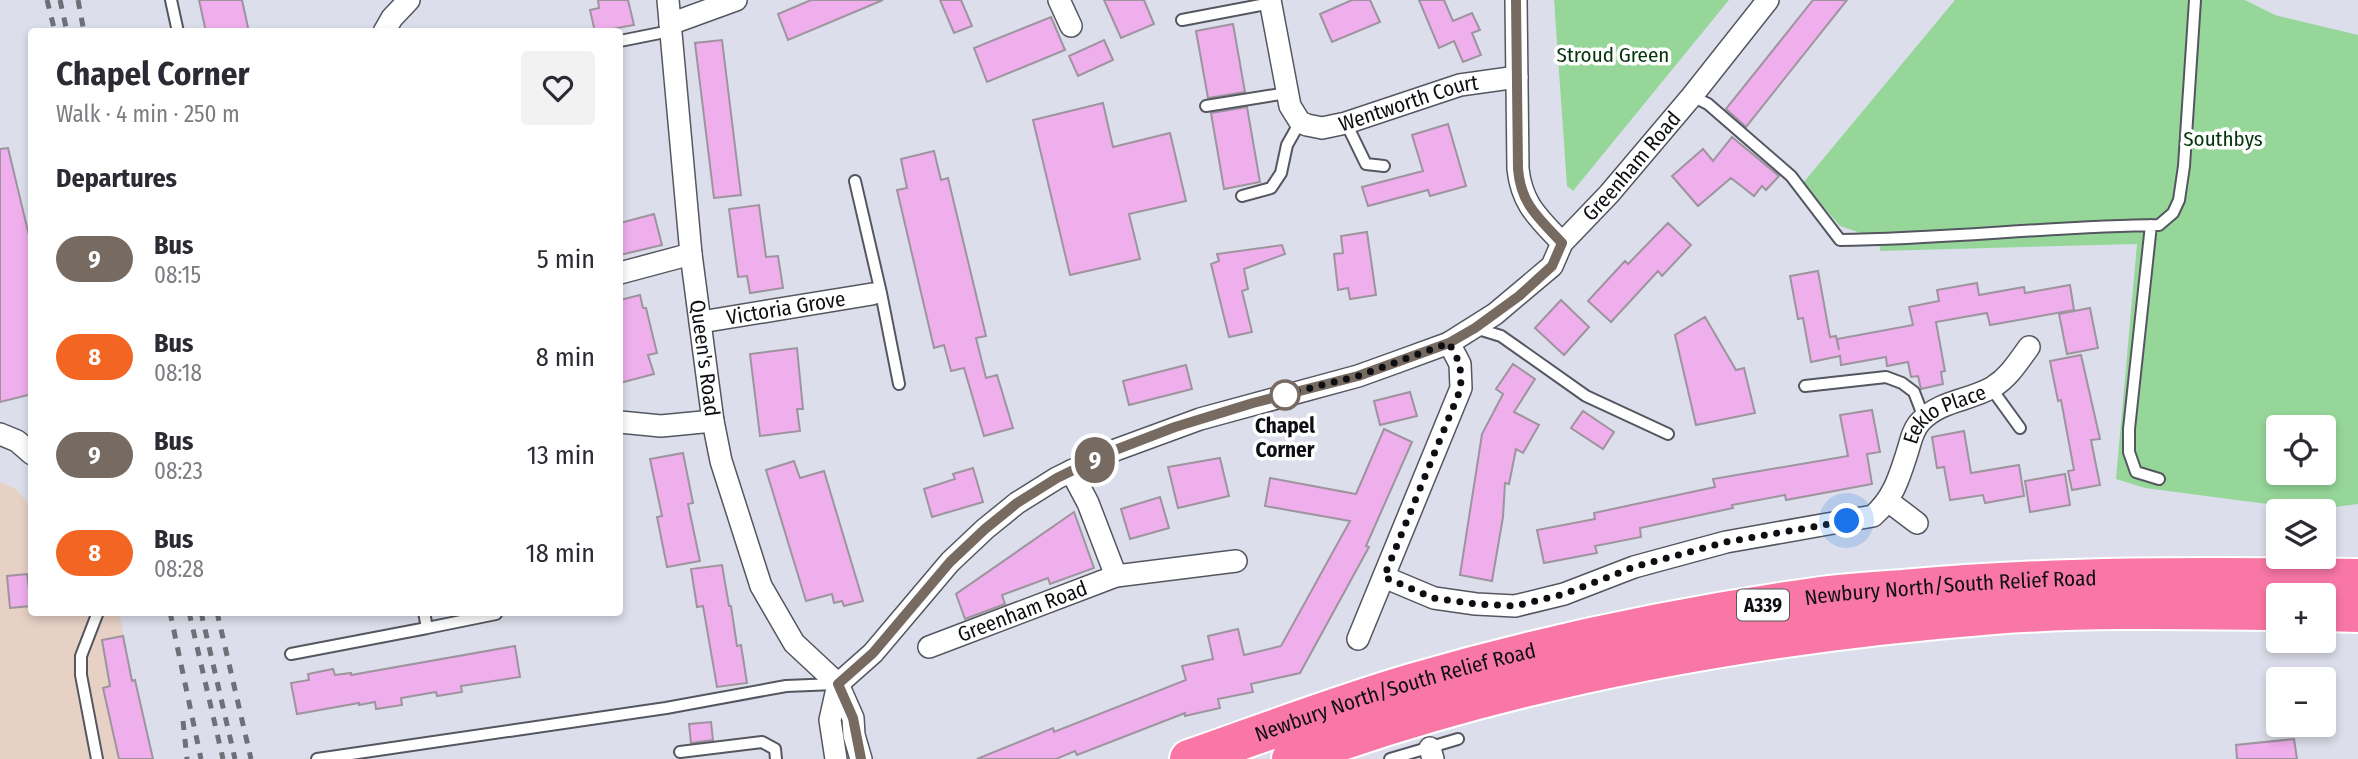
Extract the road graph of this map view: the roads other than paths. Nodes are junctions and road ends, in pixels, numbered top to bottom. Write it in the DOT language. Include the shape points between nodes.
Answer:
graph roads {
  1 [pos="171,0"];
  2 [pos="409,0"];
  3 [pos="668,0"];
  4 [pos="736,0"];
  5 [pos="1059,0"];
  6 [pos="1516,0"];
  7 [pos="1768,0"];
  8 [pos="2195,0"];
  9 [pos="1271,1"];
  10 [pos="1182,20"];
  11 [pos="1071,26"];
  12 [pos="670,27"];
  13 [pos="177,28"];
  14 [pos="386,28"];
  15 [pos="623,40"];
  16 [pos="1517,77"];
  17 [pos="1287,93"];
  18 [pos="1692,96"];
  19 [pos="1206,106"];
  20 [pos="1300,121"];
  21 [pos="1346,123"];
  22 [pos="1384,166"];
  23 [pos="855,181"];
  24 [pos="1242,196"];
  25 [pos="2151,225"];
  26 [pos="1562,243"];
  27 [pos="691,254"];
  28 [pos="623,271"];
  29 [pos="876,294"];
  30 [pos="701,322"];
  31 [pos="1475,328"];
  32 [pos="1449,343"];
  33 [pos="2029,347"];
  34 [pos="899,384"];
  35 [pos="1805,386"];
  36 [pos="1991,388"];
  37 [pos="1924,418"];
  38 [pos="713,421"];
  39 [pos="623,422"];
  40 [pos="2020,428"];
  41 [pos="0,434"];
  42 [pos="1668,434"];
  43 [pos="28,451"];
  44 [pos="1072,471"];
  45 [pos="2159,479"];
  46 [pos="1888,501"];
  47 [pos="1917,523"];
  48 [pos="1236,561"];
  49 [pos="1116,576"];
  50 [pos="1384,577"];
  51 [pos="2358,578"];
  52 [pos="2266,611"];
  53 [pos="2336,612"];
  54 [pos="2358,613"];
  55 [pos="96,616"];
  56 [pos="425,616"];
  57 [pos="486,616"];
  58 [pos="427,628"];
  59 [pos="1358,639"];
  60 [pos="929,647"];
  61 [pos="290,654"];
  62 [pos="838,684"];
  63 [pos="1458,739"];
  64 [pos="680,751"];
  65 [pos="1432,753"];
  66 [pos="97,759"];
  67 [pos="317,759"];
  68 [pos="776,759"];
  69 [pos="836,759"];
  70 [pos="861,759"];
  71 [pos="1189,759"];
  72 [pos="1291,759"];
  73 [pos="1390,759"];
  1 -- 13 [label="lane"];
  2 -- 14 [label="street"];
  3 -- 12 [label="street, Queen's Road"];
  4 -- 12 [label="street"];
  5 -- 11 [label="street"];
  6 -- 16 [label="street"];
  7 -- 18 [label="street, Greenham Road"];
  8 -- 25 [label="lane" via="2179,200 2173,213 2159,225"];
  9 -- 10 [label="lane"];
  9 -- 17 [label="street"];
  12 -- 15 [label="lane"];
  12 -- 27 [label="street, Queen's Road"];
  16 -- 21 [label="street, Wentworth Court" via="1460,85"];
  16 -- 26 [label="street" via="1520,190"];
  17 -- 19 [label="lane"];
  17 -- 20 [label="street"];
  18 -- 25 [label="lane" via="1708,104 1791,176 1840,240"];
  18 -- 26 [label="street, Greenham Road"];
  20 -- 21 [label="street, Wentworth Court" via="1322,128"];
  20 -- 24 [label="lane" via="1287,145 1282,173 1271,188"];
  21 -- 22 [label="lane" via="1366,164"];
  23 -- 29 [label="lane"];
  25 -- 45 [label="lane" via="2129,452 2136,472"];
  26 -- 31 [label="street, Greenham Road" via="1552,266"];
  27 -- 28 [label="street"];
  27 -- 30 [label="street, Queen's Road"];
  29 -- 30 [label="street, Victoria Grove"];
  29 -- 34 [label="lane"];
  30 -- 38 [label="street, Queen's Road"];
  31 -- 32 [label="street, Greenham Road"];
  31 -- 42 [label="lane" via="1501,336 1586,396"];
  32 -- 44 [label="street, Greenham Road" via="1358,376 1200,419"];
  32 -- 50 [label="street" via="1460,364 1461,388"];
  33 -- 36 [label="street, Eeklo Place" via="2013,370"];
  35 -- 37 [label="lane" via="1886,377 1914,392"];
  36 -- 37 [label="street, Eeklo Place" via="1942,405"];
  36 -- 40 [label="lane"];
  37 -- 46 [label="street, Eeklo Place" via="1915,428"];
  38 -- 39 [label="street" via="661,426"];
  38 -- 62 [label="street, Queen's Road" via="761,586 794,643"];
  41 -- 43 [label="street"];
  44 -- 49 [label="street"];
  44 -- 62 [label="street, Greenham Road" via="1017,503 985,529 950,562 873,653"];
  46 -- 47 [label="street"];
  46 -- 50 [label="street" via="1873,516 1726,542 1515,606 1433,598"];
  48 -- 49 [label="street, Greenham Road"];
  49 -- 60 [label="street, Greenham Road"];
  50 -- 59 [label="street"];
  51 -- 71 [label="highway, Newbury North/South Relief Road / A339" via="2054,579 1805,598 1566,643 1417,681"];
  52 -- 72 [label="highway, Newbury North/South Relief Road / A339" via="1994,615 1745,644 1485,697"];
  53 -- 54 [label="highway"];
  55 -- 66 [label="lane" via="81,656 81,675"];
  56 -- 58 [label="lane"];
  57 -- 58 [label="lane"];
  58 -- 61 [label="lane"];
  62 -- 67 [label="lane" via="786,686"];
  62 -- 69 [label="street" via="830,720"];
  62 -- 70 [label="street" via="853,718"];
  63 -- 65 [label="lane"];
  64 -- 68 [label="lane" via="762,742 775,749"];
  65 -- 73 [label="lane"];
}
